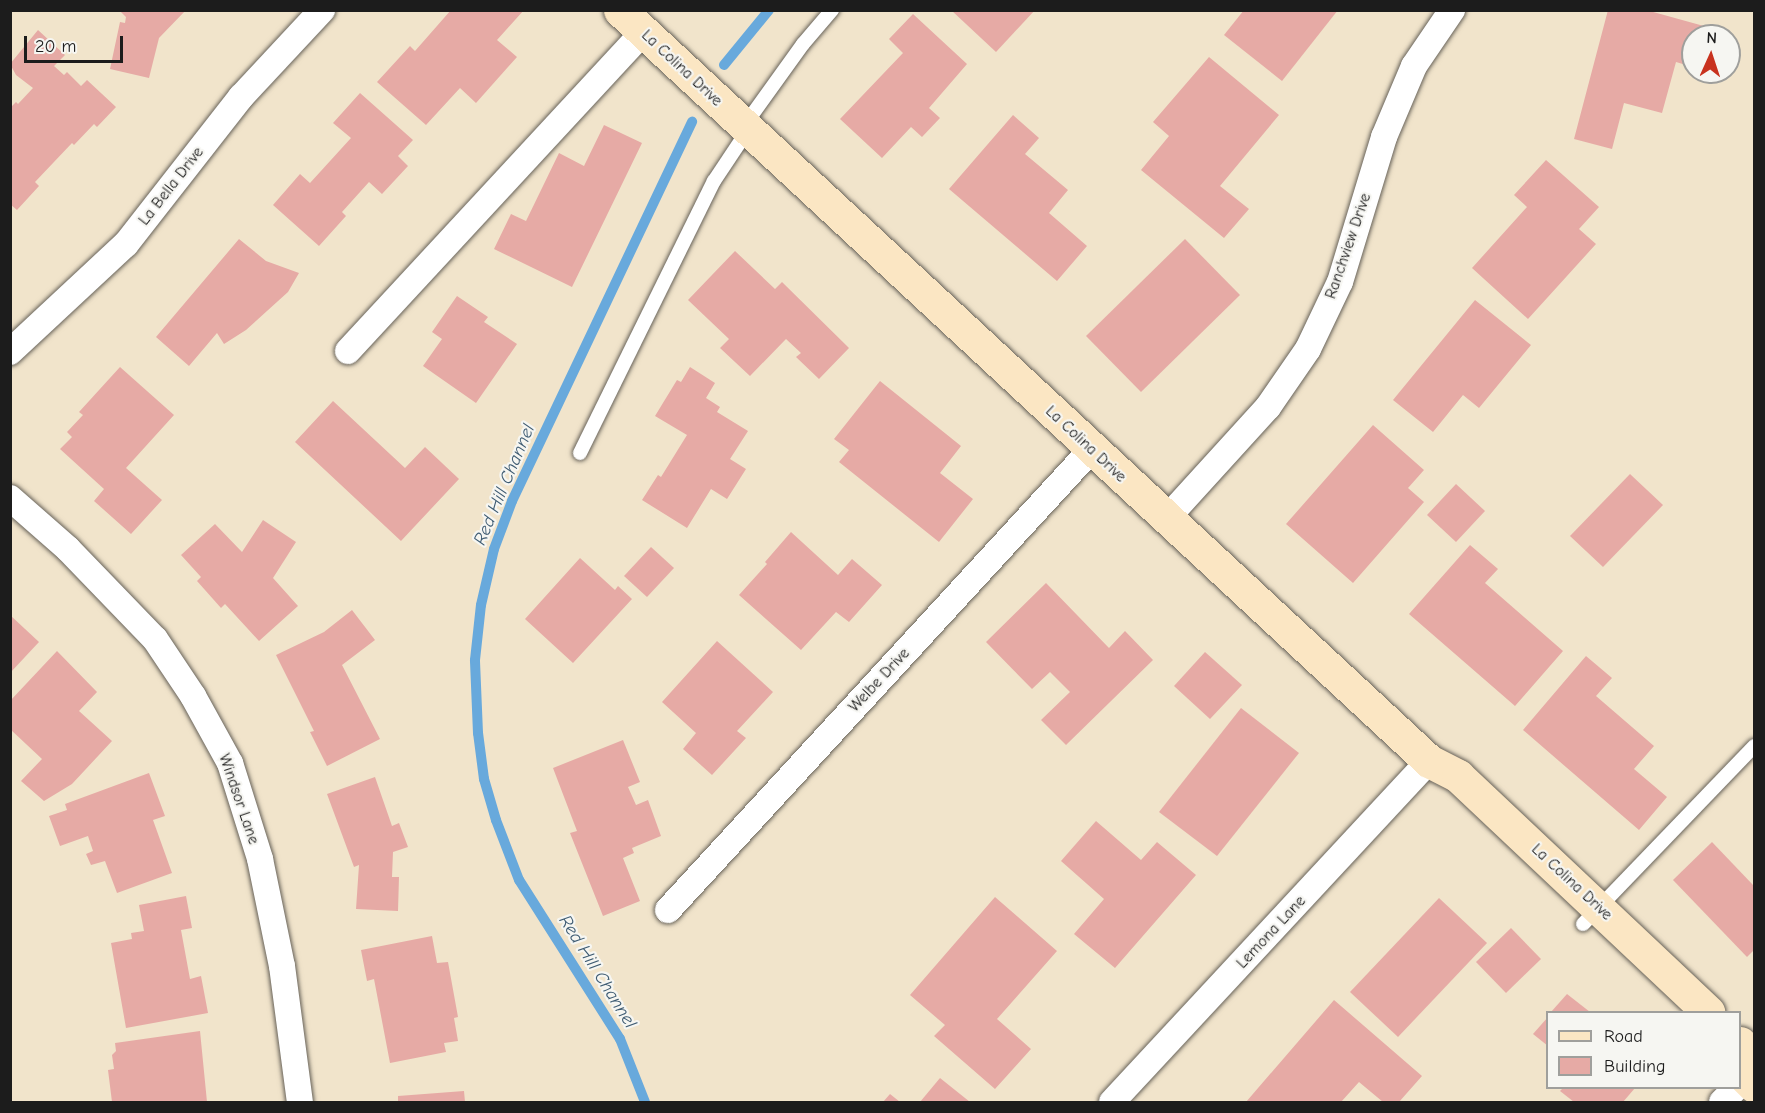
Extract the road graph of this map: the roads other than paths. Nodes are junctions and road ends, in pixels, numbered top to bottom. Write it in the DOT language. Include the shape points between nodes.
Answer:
graph roads {
  1 [pos="322,10"];
  2 [pos="832,10"];
  3 [pos="1452,10"];
  4 [pos="631,21"];
  5 [pos="746,128"];
  6 [pos="348,351"];
  7 [pos="10,352"];
  8 [pos="1091,450"];
  9 [pos="580,453"];
  10 [pos="10,498"];
  11 [pos="1167,518"];
  12 [pos="1755,746"];
  13 [pos="1429,761"];
  14 [pos="668,910"];
  15 [pos="1592,916"];
  16 [pos="1675,1011"];
  17 [pos="1707,1011"];
  18 [pos="1741,1048"];
  19 [pos="1746,1076"];
  20 [pos="1734,1089"];
  21 [pos="300,1102"];
  22 [pos="1112,1102"];
  23 [pos="1722,1102"];
  1 -- 7 [label="street, La Bella Drive" via="241,97 126,244"];
  2 -- 5 [label="lane" via="803,44"];
  3 -- 11 [label="street, Ranchview Drive" via="1410,76 1384,137 1340,282 1308,348 1268,407"];
  4 -- 5 [label="street, La Colina Drive"];
  4 -- 6 [label="street"];
  5 -- 8 [label="street, La Colina Drive"];
  5 -- 9 [label="lane" via="714,181"];
  8 -- 11 [label="street, La Colina Drive"];
  8 -- 14 [label="street, Welbe Drive"];
  10 -- 21 [label="street, Windsor Lane" via="68,549 155,639 230,762 260,859 282,966"];
  11 -- 13 [label="street, La Colina Drive"];
  12 -- 15 [label="lane"];
  13 -- 15 [label="street, La Colina Drive" via="1444,791"];
  13 -- 22 [label="street, Lemona Lane"];
  15 -- 16 [label="street, La Colina Drive"];
  15 -- 17 [label="street, La Colina Drive"];
  18 -- 19 [label="street"];
  20 -- 23 [label="street"];
}
